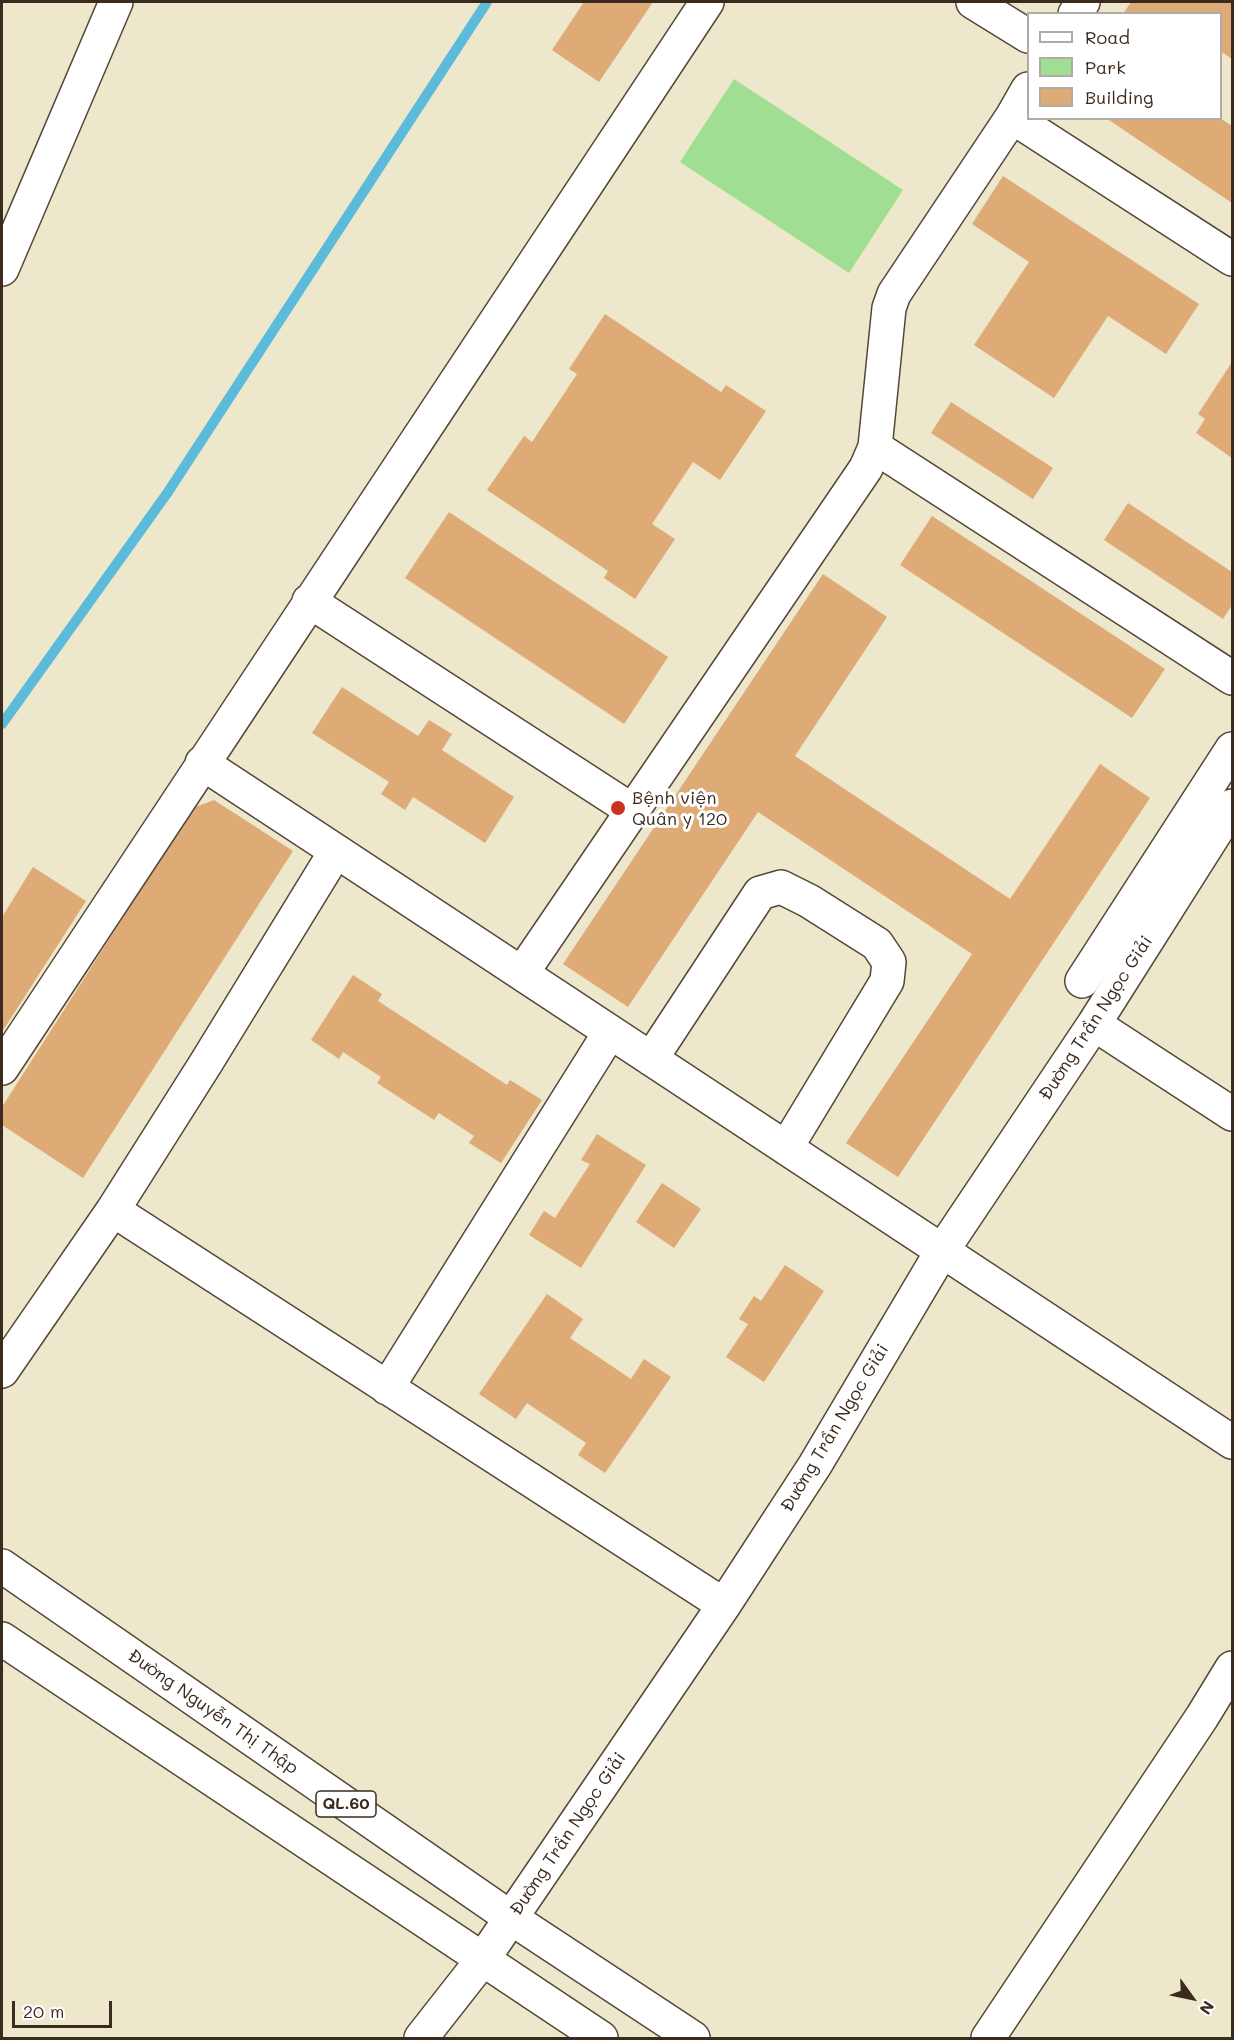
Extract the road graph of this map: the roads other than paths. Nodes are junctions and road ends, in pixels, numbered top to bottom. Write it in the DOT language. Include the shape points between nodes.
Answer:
graph roads {
  1 [pos="116,2"];
  2 [pos="707,2"];
  3 [pos="973,2"];
  4 [pos="1027,35"];
  5 [pos="1027,92"];
  6 [pos="1012,117"];
  7 [pos="1233,259"];
  8 [pos="2,269"];
  9 [pos="875,447"];
  10 [pos="309,601"];
  11 [pos="1233,678"];
  12 [pos="1233,749"];
  13 [pos="201,763"];
  14 [pos="1233,806"];
  15 [pos="633,811"];
  16 [pos="336,851"];
  17 [pos="522,973"];
  18 [pos="1082,981"];
  19 [pos="1094,1024"];
  20 [pos="610,1032"];
  21 [pos="651,1059"];
  22 [pos="2,1068"];
  23 [pos="1233,1114"];
  24 [pos="786,1148"];
  25 [pos="113,1210"];
  26 [pos="942,1251"];
  27 [pos="2,1371"];
  28 [pos="387,1388"];
  29 [pos="1233,1442"];
  30 [pos="2,1566"];
  31 [pos="723,1605"];
  32 [pos="2,1639"];
  33 [pos="1233,1668"];
  34 [pos="511,1918"];
  35 [pos="483,1959"];
  36 [pos="421,2038"];
  37 [pos="601,2038"];
  38 [pos="693,2038"];
  39 [pos="988,2038"];
  1 -- 8 [label="main road"];
  2 -- 10 [label="main road"];
  3 -- 4 [label="main road"];
  5 -- 6 [label="main road"];
  6 -- 7 [label="main road"];
  6 -- 9 [label="main road" via="894,294"];
  9 -- 11 [label="main road"];
  9 -- 15 [label="main road" via="866,468"];
  10 -- 13 [label="main road"];
  10 -- 15 [label="main road"];
  12 -- 18 [label="main road"];
  13 -- 16 [label="main road"];
  13 -- 22 [label="main road"];
  14 -- 19 [label="main road, Đường Trần Ngọc Giải"];
  15 -- 17 [label="main road"];
  16 -- 17 [label="main road"];
  16 -- 25 [label="main road"];
  17 -- 20 [label="main road"];
  19 -- 23 [label="main road"];
  19 -- 26 [label="main road, Đường Trần Ngọc Giải"];
  20 -- 21 [label="main road"];
  20 -- 28 [label="main road"];
  21 -- 24 [label="main road"];
  21 -- 24 [label="main road" via="760,893 781,887 877,944 889,962 887,981"];
  24 -- 26 [label="main road"];
  25 -- 27 [label="main road"];
  25 -- 28 [label="main road"];
  26 -- 29 [label="main road"];
  26 -- 31 [label="main road, Đường Trần Ngọc Giải" via="815,1465"];
  28 -- 31 [label="main road"];
  30 -- 34 [label="main road, Đường Nguyễn Thị Thập / QL.60"];
  31 -- 34 [label="main road, Đường Trần Ngọc Giải"];
  32 -- 35 [label="main road, QL.60"];
  33 -- 39 [label="main road"];
  34 -- 35 [label="main road, Đường Trần Ngọc Giải"];
  34 -- 38 [label="main road, Đường Nguyễn Thị Thập / QL.60"];
  35 -- 36 [label="main road, Đường Trần Ngọc Giải"];
  35 -- 37 [label="main road, QL.60"];
}
